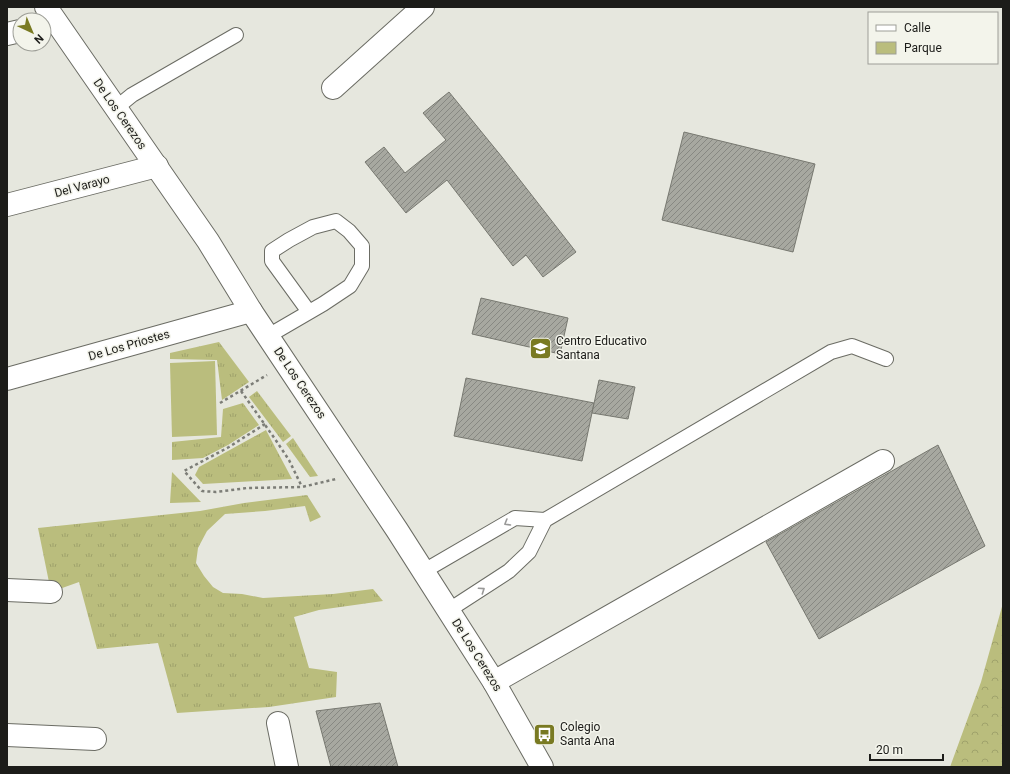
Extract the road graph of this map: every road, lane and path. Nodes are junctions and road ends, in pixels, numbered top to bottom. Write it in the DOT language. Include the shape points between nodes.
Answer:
graph roads {
  1 [pos="423,7"];
  2 [pos="52,15"];
  3 [pos="236,35"];
  4 [pos="332,88"];
  5 [pos="116,108"];
  6 [pos="157,166"];
  7 [pos="7,205"];
  8 [pos="251,311"];
  9 [pos="309,312"];
  10 [pos="268,336"];
  11 [pos="886,359"];
  12 [pos="286,363"];
  13 [pos="7,379"];
  14 [pos="241,391"];
  15 [pos="220,403"];
  16 [pos="265,424"];
  17 [pos="883,461"];
  18 [pos="360,474"];
  19 [pos="302,487"];
  20 [pos="545,520"];
  21 [pos="424,571"];
  22 [pos="7,590"];
  23 [pos="51,592"];
  24 [pos="449,610"];
  25 [pos="494,682"];
  26 [pos="278,723"];
  27 [pos="7,735"];
  28 [pos="95,739"];
  29 [pos="287,767"];
  30 [pos="542,767"];
  1 -- 4 [label="street"];
  2 -- 5 [label="street, De Los Cerezos"];
  3 -- 5 [label="lane" via="132,95"];
  5 -- 6 [label="street, De Los Cerezos"];
  6 -- 7 [label="street, Del Varayo"];
  6 -- 8 [label="street, De Los Cerezos"];
  8 -- 10 [label="street, De Los Cerezos"];
  8 -- 13 [label="street, De Los Priostes"];
  9 -- 9 [label="lane" via="350,286 362,266 362,246 349,230 336,221 313,227 272,251 272,261"];
  9 -- 10 [label="lane"];
  10 -- 12 [label="street, De Los Cerezos"];
  11 -- 20 [label="lane" via="852,346 831,352"];
  12 -- 14 [label="path"];
  12 -- 18 [label="street, De Los Cerezos"];
  14 -- 15 [label="path"];
  14 -- 16 [label="path"];
  16 -- 19 [label="path" via="289,460"];
  16 -- 19 [label="path" via="184,471 202,491"];
  17 -- 25 [label="street"];
  18 -- 19 [label="path"];
  18 -- 21 [label="street, De Los Cerezos"];
  20 -- 21 [label="lane, one-way" via="515,518"];
  24 -- 20 [label="lane, one-way" via="509,571 529,552"];
  21 -- 24 [label="street, De Los Cerezos"];
  22 -- 23 [label="street"];
  24 -- 25 [label="street, De Los Cerezos"];
  25 -- 30 [label="street, De Los Cerezos"];
  26 -- 29 [label="street"];
  27 -- 28 [label="street"];
}
